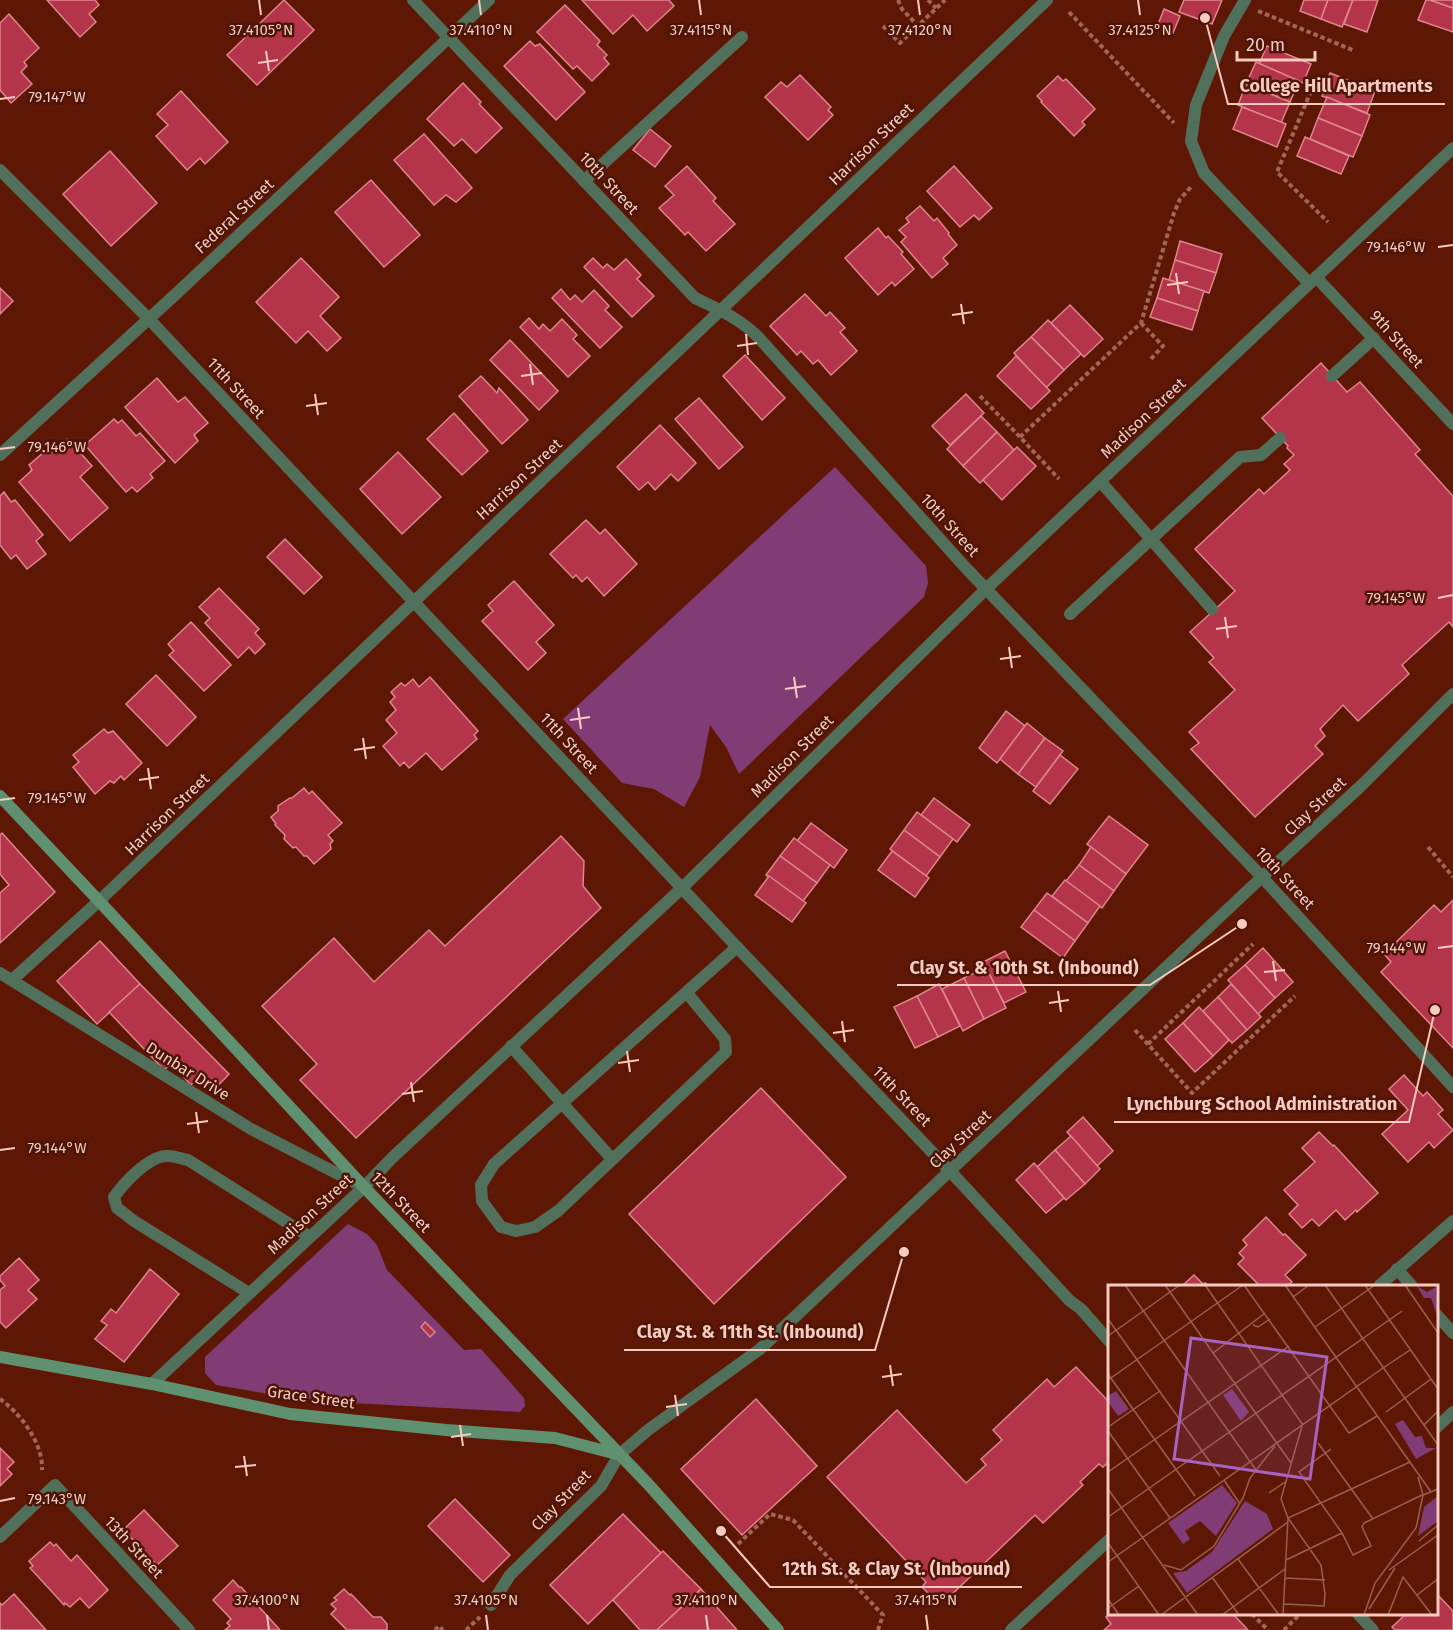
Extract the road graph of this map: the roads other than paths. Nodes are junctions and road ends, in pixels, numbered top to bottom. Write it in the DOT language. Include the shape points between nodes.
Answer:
graph roads {
  1 [pos="413,0"];
  2 [pos="489,0"];
  3 [pos="1047,0"];
  4 [pos="1243,2"];
  5 [pos="742,37"];
  6 [pos="450,38"];
  7 [pos="1453,148"];
  8 [pos="0,170"];
  9 [pos="584,181"];
  10 [pos="1312,280"];
  11 [pos="721,311"];
  12 [pos="148,319"];
  13 [pos="1374,339"];
  14 [pos="1332,376"];
  15 [pos="1453,424"];
  16 [pos="1280,438"];
  17 [pos="0,455"];
  18 [pos="1100,481"];
  19 [pos="1150,539"];
  20 [pos="986,588"];
  21 [pos="414,601"];
  22 [pos="1212,609"];
  23 [pos="1071,614"];
  24 [pos="1453,694"];
  25 [pos="0,796"];
  26 [pos="1262,877"];
  27 [pos="682,888"];
  28 [pos="99,901"];
  29 [pos="737,947"];
  30 [pos="0,973"];
  31 [pos="12,980"];
  32 [pos="687,993"];
  33 [pos="511,1046"];
  34 [pos="1453,1087"];
  35 [pos="563,1103"];
  36 [pos="612,1159"];
  37 [pos="950,1171"];
  38 [pos="364,1187"];
  39 [pos="1453,1221"];
  40 [pos="310,1237"];
  41 [pos="1397,1269"];
  42 [pos="1381,1285"];
  43 [pos="1411,1285"];
  44 [pos="249,1293"];
  45 [pos="1438,1315"];
  46 [pos="1453,1333"];
  47 [pos="1108,1340"];
  48 [pos="0,1357"];
  49 [pos="152,1384"];
  50 [pos="1453,1413"];
  51 [pos="1438,1427"];
  52 [pos="619,1455"];
  53 [pos="0,1537"];
  54 [pos="1108,1541"];
  55 [pos="491,1605"];
  56 [pos="1359,1615"];
  57 [pos="189,1630"];
  58 [pos="778,1630"];
  59 [pos="1011,1630"];
  60 [pos="1373,1630"];
  1 -- 6 [label="street, 10th Street"];
  2 -- 6 [label="street, Federal Street"];
  3 -- 11 [label="street, Harrison Street"];
  4 -- 10 [label="street, 9th Street" via="1224,36 1196,105 1191,141 1204,173"];
  5 -- 9 [label="street"];
  6 -- 9 [label="street, 10th Street"];
  6 -- 12 [label="street, Federal Street"];
  7 -- 10 [label="street, Madison Street"];
  8 -- 12 [label="street, 11th Street"];
  9 -- 11 [label="street, 10th Street" via="695,298"];
  10 -- 13 [label="street, 9th Street"];
  10 -- 18 [label="street, Madison Street"];
  11 -- 20 [label="street, 10th Street" via="748,326"];
  11 -- 21 [label="street, Harrison Street"];
  12 -- 17 [label="street, Federal Street"];
  12 -- 21 [label="street, 11th Street"];
  13 -- 14 [label="street"];
  13 -- 15 [label="street, 9th Street"];
  16 -- 19 [label="street" via="1261,455 1239,456"];
  18 -- 19 [label="street"];
  18 -- 20 [label="street, Madison Street"];
  19 -- 22 [label="street"];
  19 -- 23 [label="street"];
  20 -- 26 [label="street, 10th Street"];
  20 -- 27 [label="street, Madison Street"];
  21 -- 27 [label="street, 11th Street"];
  21 -- 28 [label="street, Harrison Street"];
  24 -- 26 [label="street, Clay Street"];
  25 -- 28 [label="main road, 12th Street"];
  26 -- 34 [label="street, 10th Street"];
  26 -- 37 [label="street, Clay Street"];
  27 -- 29 [label="street, 11th Street"];
  27 -- 33 [label="street, Madison Street"];
  28 -- 31 [label="street, Harrison Street"];
  28 -- 38 [label="main road, 12th Street"];
  29 -- 32 [label="street"];
  29 -- 37 [label="street, 11th Street"];
  30 -- 31 [label="street, Dunbar Drive"];
  31 -- 38 [label="street, Dunbar Drive" via="251,1129"];
  32 -- 35 [label="street"];
  32 -- 36 [label="street" via="725,1039 726,1052"];
  33 -- 35 [label="street"];
  33 -- 38 [label="street, Madison Street"];
  35 -- 36 [label="street"];
  35 -- 36 [label="street" via="494,1164 481,1185 482,1201 501,1227 516,1231 536,1227"];
  37 -- 47 [label="street, 11th Street"];
  37 -- 52 [label="street, Clay Street" via="759,1349"];
  38 -- 40 [label="street, Madison Street"];
  38 -- 52 [label="main road, 12th Street"];
  39 -- 41 [label="street"];
  40 -- 44 [label="street, Madison Street"];
  40 -- 44 [label="street" via="188,1160 167,1155 148,1163 123,1184 114,1197 117,1208"];
  41 -- 42 [label="street"];
  41 -- 43 [label="street"];
  44 -- 49 [label="street, Madison Street"];
  45 -- 46 [label="street"];
  48 -- 49 [label="main road, Grace Street"];
  49 -- 52 [label="main road, Grace Street" via="290,1414 555,1438"];
  50 -- 51 [label="street"];
  52 -- 55 [label="street, Clay Street" via="601,1485 510,1575"];
  52 -- 58 [label="main road, 12th Street"];
  53 -- 57 [label="street, 13th Street" via="55,1485"];
  54 -- 59 [label="street"];
  56 -- 60 [label="street"];
}
